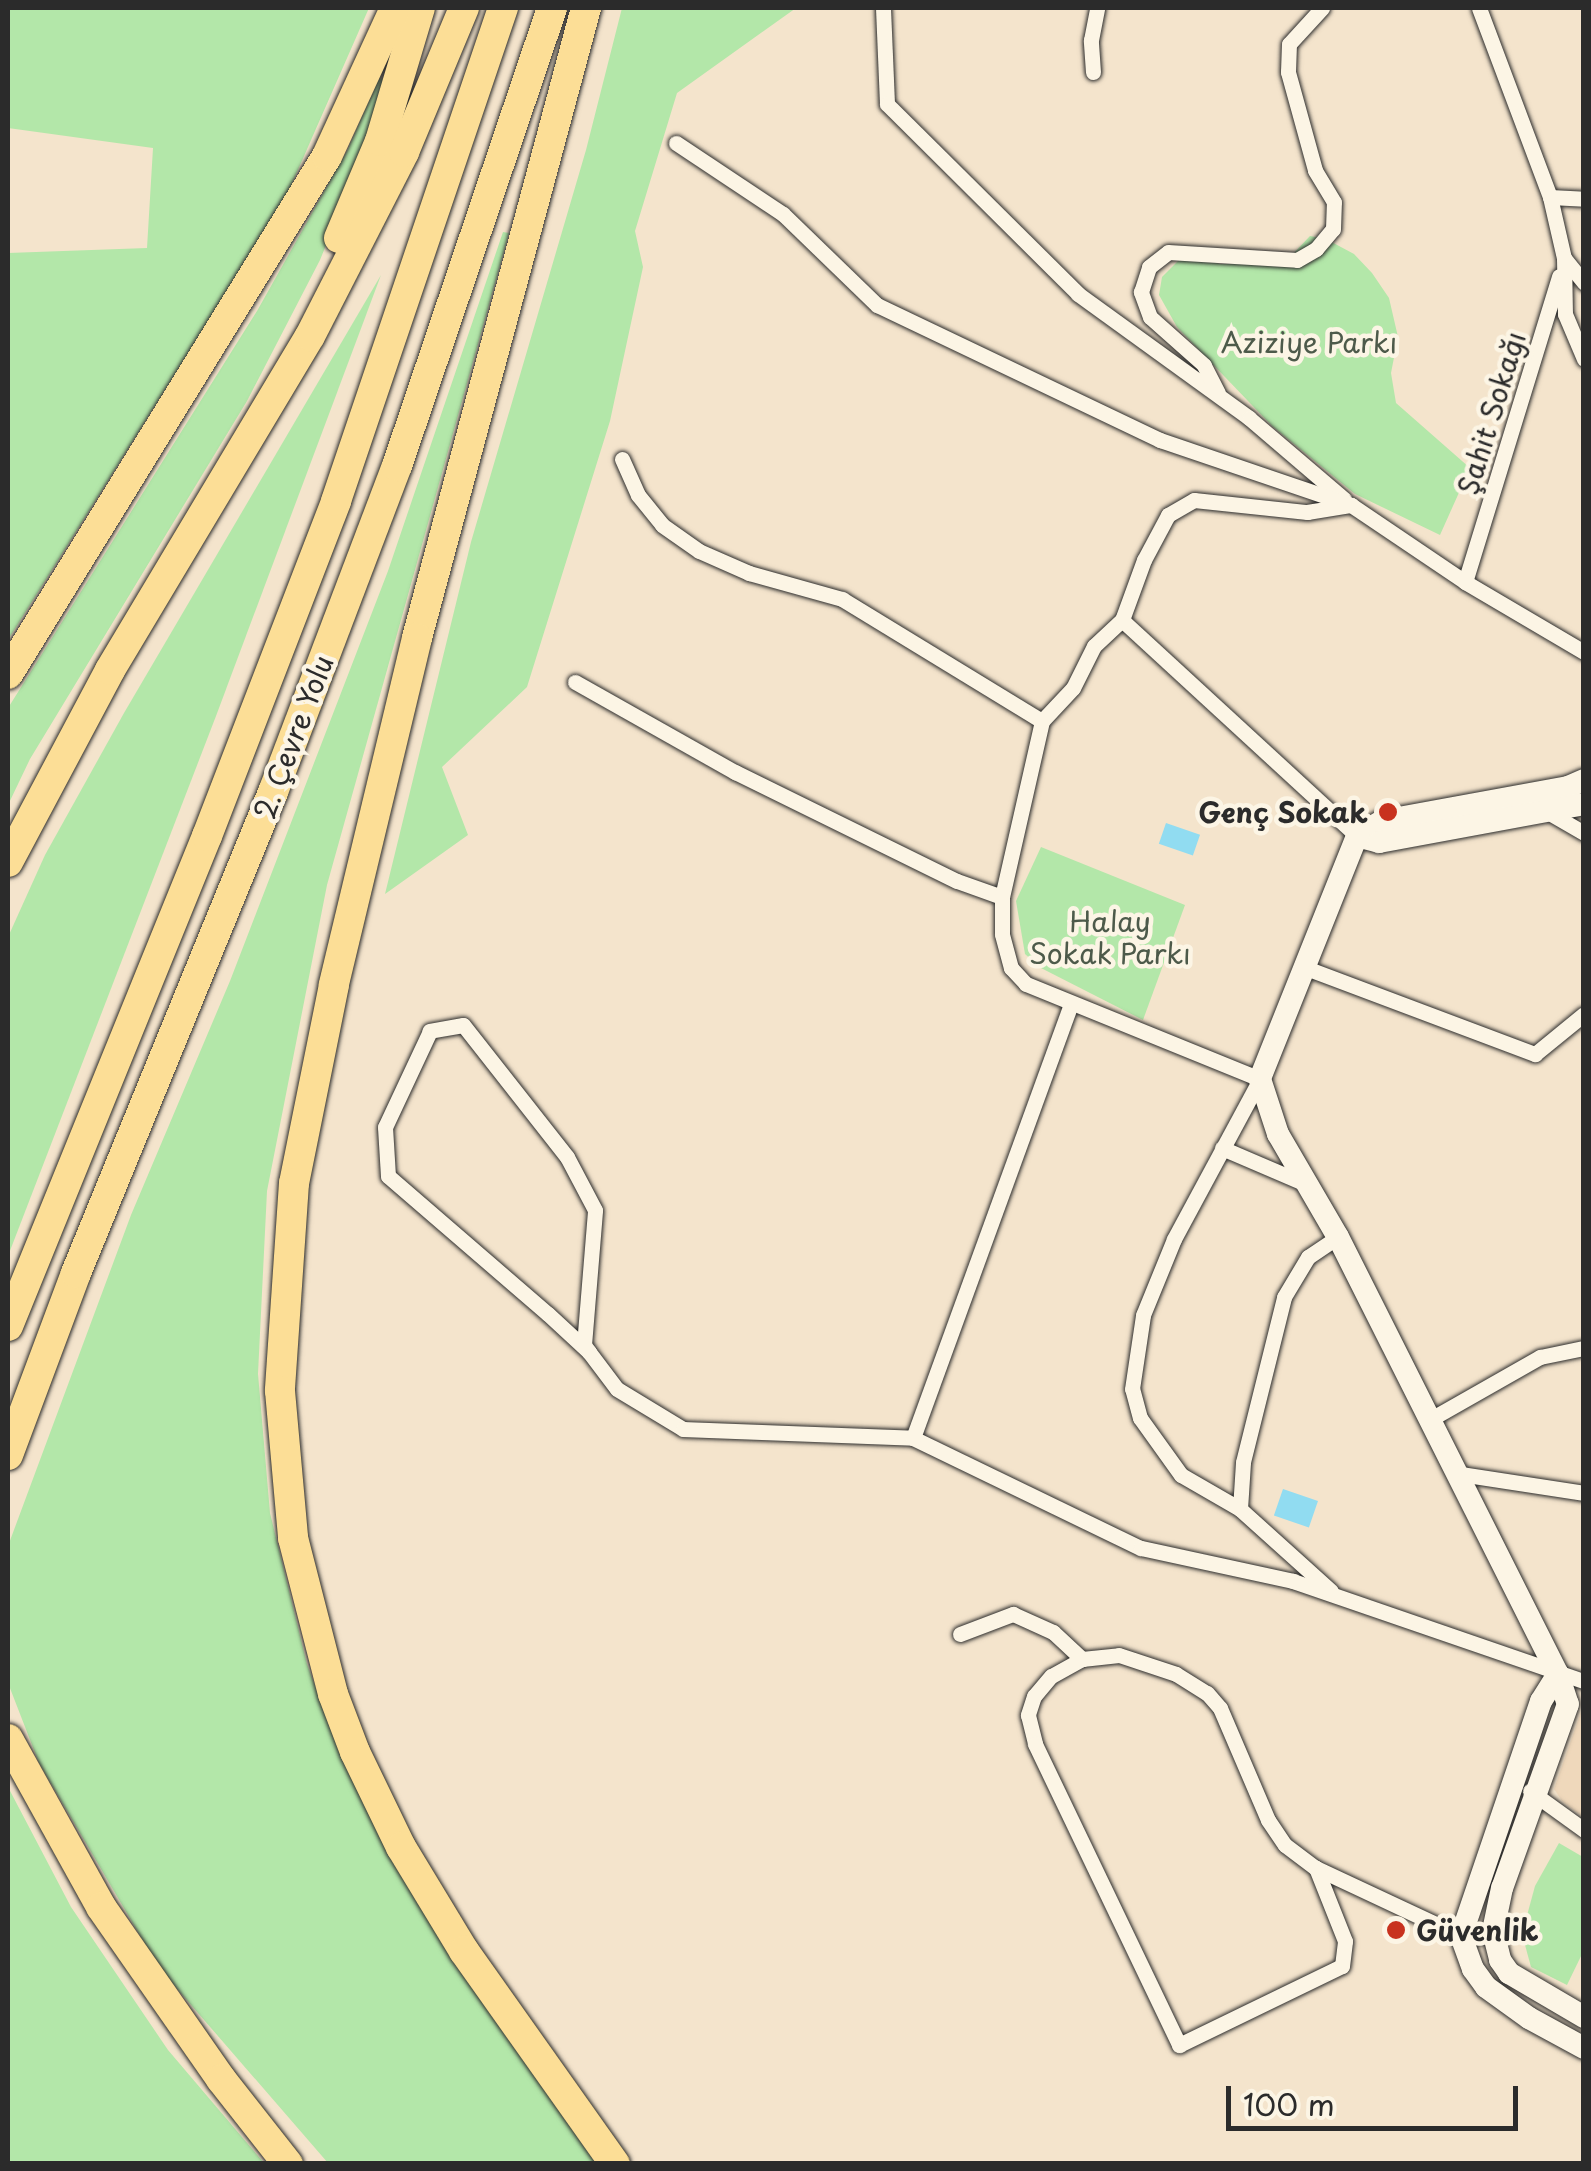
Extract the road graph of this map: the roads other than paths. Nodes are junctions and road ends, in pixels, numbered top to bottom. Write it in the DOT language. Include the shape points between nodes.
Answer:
graph roads {
  1 [pos="395,8"];
  2 [pos="420,8"];
  3 [pos="464,8"];
  4 [pos="503,8"];
  5 [pos="552,8"];
  6 [pos="586,8"];
  7 [pos="883,8"];
  8 [pos="1097,8"];
  9 [pos="1322,8"];
  10 [pos="1479,8"];
  11 [pos="1092,72"];
  12 [pos="676,142"];
  13 [pos="1550,196"];
  14 [pos="1584,199"];
  15 [pos="1564,258"];
  16 [pos="1584,282"];
  17 [pos="1584,358"];
  18 [pos="278,394"];
  19 [pos="1220,397"];
  20 [pos="622,459"];
  21 [pos="1351,505"];
  22 [pos="1465,582"];
  23 [pos="1122,620"];
  24 [pos="1584,652"];
  25 [pos="8,674"];
  26 [pos="575,682"];
  27 [pos="1042,721"];
  28 [pos="1584,780"];
  29 [pos="1584,804"];
  30 [pos="1546,811"];
  31 [pos="1584,833"];
  32 [pos="1356,836"];
  33 [pos="8,862"];
  34 [pos="1002,898"];
  35 [pos="1306,968"];
  36 [pos="1070,1004"];
  37 [pos="1584,1014"];
  38 [pos="1260,1079"];
  39 [pos="1222,1148"];
  40 [pos="1306,1184"];
  41 [pos="1338,1237"];
  42 [pos="8,1326"];
  43 [pos="1584,1348"];
  44 [pos="589,1352"];
  45 [pos="1430,1420"];
  46 [pos="913,1438"];
  47 [pos="8,1455"];
  48 [pos="1454,1473"];
  49 [pos="1584,1493"];
  50 [pos="1240,1509"];
  51 [pos="1334,1593"];
  52 [pos="960,1634"];
  53 [pos="1082,1660"];
  54 [pos="1558,1674"];
  55 [pos="1584,1681"];
  56 [pos="8,1739"];
  57 [pos="1512,1782"];
  58 [pos="1536,1794"];
  59 [pos="1584,1830"];
  60 [pos="1316,1868"];
  61 [pos="1461,1936"];
  62 [pos="1494,1936"];
  63 [pos="1584,2017"];
  64 [pos="1584,2048"];
  65 [pos="288,2164"];
  66 [pos="615,2164"];
  1 -- 25 [label="highway" via="327,156"];
  2 -- 18 [label="highway" via="380,141 306,307"];
  3 -- 18 [label="highway" via="404,152"];
  4 -- 42 [label="highway, 2. Çevre Yolu" via="336,501"];
  5 -- 47 [label="highway, 2. Çevre Yolu" via="397,466"];
  6 -- 66 [label="highway" via="422,620 331,1002 294,1183 280,1391 293,1538 333,1694 356,1752 401,1847 464,1951"];
  7 -- 19 [label="street" via="886,104 1078,294"];
  8 -- 11 [label="street"];
  9 -- 19 [label="street" via="1289,44 1288,72 1315,170 1334,202 1333,229 1297,260 1168,252 1150,267 1141,292 1150,317 1204,365"];
  10 -- 13 [label="street"];
  12 -- 21 [label="street" via="783,214 877,305 1160,440"];
  13 -- 14 [label="street"];
  13 -- 15 [label="street"];
  15 -- 16 [label="street"];
  15 -- 17 [label="street" via="1565,314"];
  15 -- 22 [label="street, Şahit Sokağı"];
  18 -- 33 [label="highway" via="110,670"];
  19 -- 21 [label="street"];
  20 -- 27 [label="street" via="662,525 699,551 842,600"];
  21 -- 22 [label="street"];
  21 -- 23 [label="street" via="1307,512 1194,500 1168,515"];
  22 -- 24 [label="street"];
  23 -- 27 [label="street" via="1094,646 1073,688"];
  23 -- 32 [label="street"];
  26 -- 34 [label="street" via="736,772"];
  27 -- 34 [label="street"];
  28 -- 32 [label="street" via="1382,821"];
  29 -- 30 [label="street"];
  30 -- 31 [label="street"];
  30 -- 32 [label="street" via="1379,842"];
  32 -- 35 [label="street"];
  34 -- 36 [label="street" via="1010,968 1026,984"];
  35 -- 37 [label="street" via="1535,1054"];
  35 -- 38 [label="street"];
  36 -- 38 [label="street"];
  36 -- 46 [label="street"];
  38 -- 39 [label="street"];
  38 -- 40 [label="street" via="1266,1107"];
  39 -- 40 [label="street"];
  39 -- 50 [label="street" via="1143,1316 1132,1389 1140,1418 1182,1475"];
  40 -- 41 [label="street"];
  41 -- 45 [label="street"];
  41 -- 50 [label="street" via="1308,1257 1284,1297 1243,1462"];
  43 -- 45 [label="street" via="1540,1358"];
  44 -- 44 [label="street" via="584,1345 595,1210 567,1157 463,1025 430,1031 385,1126 388,1176"];
  44 -- 46 [label="street" via="617,1389 683,1428"];
  45 -- 48 [label="street"];
  46 -- 51 [label="street" via="1142,1548"];
  48 -- 49 [label="street"];
  48 -- 54 [label="street"];
  50 -- 51 [label="street"];
  51 -- 54 [label="street"];
  52 -- 53 [label="street" via="1013,1614 1053,1632"];
  53 -- 60 [label="street" via="1119,1655 1176,1674 1207,1693 1235,1738 1268,1820"];
  53 -- 60 [label="street" via="1052,1676 1034,1696 1028,1715 1035,1744 1179,2045 1342,1966 1346,1941"];
  54 -- 55 [label="street"];
  54 -- 57 [label="street" via="1541,1701"];
  54 -- 58 [label="street" via="1568,1704"];
  56 -- 65 [label="highway" via="101,1907"];
  57 -- 58 [label="street"];
  57 -- 61 [label="street"];
  58 -- 59 [label="street"];
  58 -- 62 [label="street" via="1498,1900"];
  60 -- 61 [label="street"];
  61 -- 62 [label="street"];
  61 -- 64 [label="street" via="1486,1987"];
  62 -- 63 [label="street" via="1510,1973"];
}
